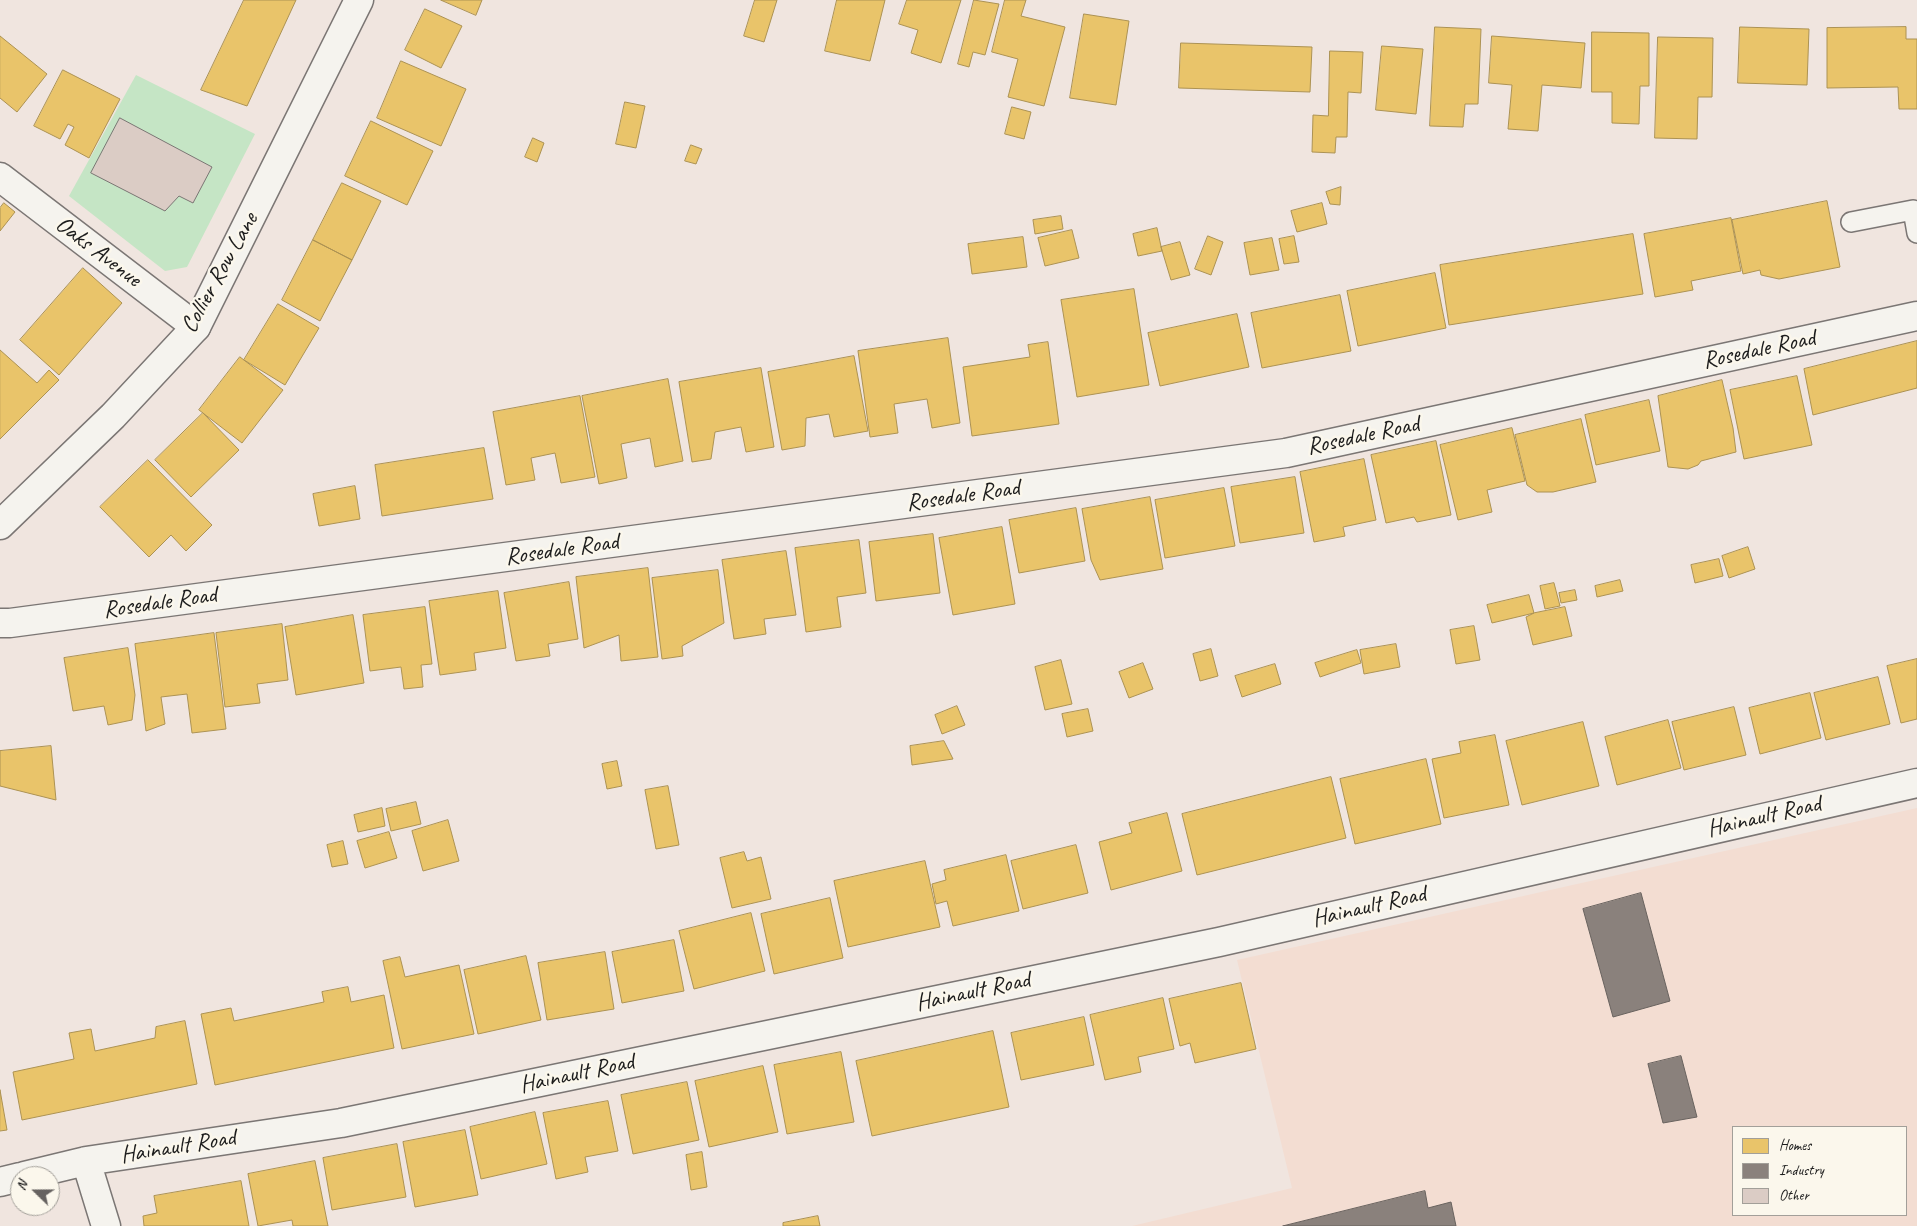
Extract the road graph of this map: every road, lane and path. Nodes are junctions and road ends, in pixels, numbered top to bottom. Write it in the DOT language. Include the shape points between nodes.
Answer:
graph roads {
  1 [pos="359,0"];
  2 [pos="0,177"];
  3 [pos="1851,222"];
  4 [pos="1917,233"];
  5 [pos="1917,316"];
  6 [pos="196,327"];
  7 [pos="0,525"];
  8 [pos="0,623"];
  9 [pos="1917,783"];
  10 [pos="86,1161"];
  11 [pos="60,1167"];
  12 [pos="106,1226"];
  1 -- 6 [label="street, Collier Row Lane"];
  2 -- 6 [label="street, Oaks Avenue"];
  3 -- 4 [label="lane" via="1912,210"];
  5 -- 8 [label="street, Rosedale Road" via="1286,453"];
  6 -- 7 [label="street, Collier Row Lane" via="113,416"];
  9 -- 10 [label="street, Hainault Road" via="1190,948 341,1122"];
  10 -- 11 [label="street, Hainault Road"];
  10 -- 12 [label="street"];
}
